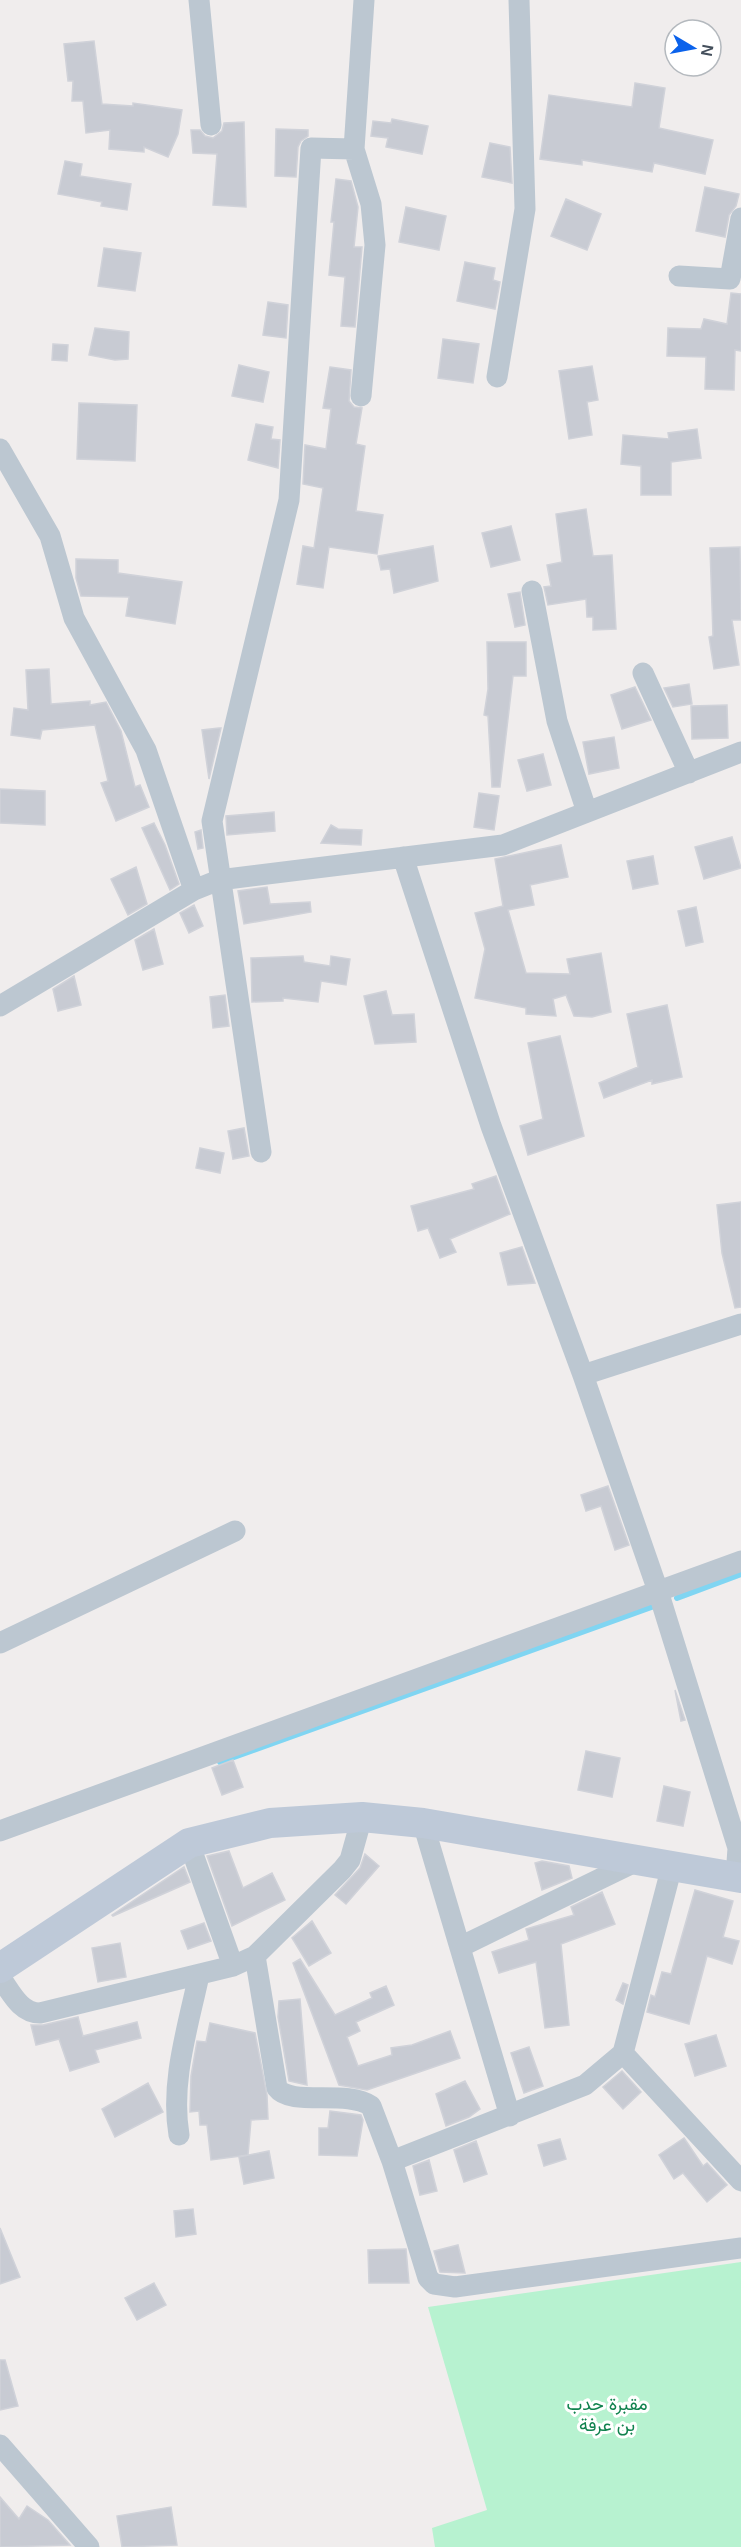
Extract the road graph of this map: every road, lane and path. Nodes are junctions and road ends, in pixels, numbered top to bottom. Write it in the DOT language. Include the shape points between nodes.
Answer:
graph roads {
  1 [pos="199,0"];
  2 [pos="364,0"];
  3 [pos="519,0"];
  4 [pos="211,125"];
  5 [pos="354,149"];
  6 [pos="741,218"];
  7 [pos="679,276"];
  8 [pos="497,377"];
  9 [pos="361,396"];
  10 [pos="0,448"];
  11 [pos="532,591"];
  12 [pos="643,673"];
  13 [pos="741,752"];
  14 [pos="689,773"];
  15 [pos="587,812"];
  16 [pos="403,857"];
  17 [pos="219,880"];
  18 [pos="194,890"];
  19 [pos="0,1006"];
  20 [pos="261,1152"];
  21 [pos="741,1324"];
  22 [pos="584,1375"];
  23 [pos="235,1531"];
  24 [pos="741,1561"];
  25 [pos="658,1591"];
  26 [pos="0,1643"];
  27 [pos="362,1817"];
  28 [pos="423,1823"];
  29 [pos="0,1831"];
  30 [pos="189,1843"];
  31 [pos="639,1860"];
  32 [pos="672,1866"];
  33 [pos="738,1877"];
  34 [pos="460,1947"];
  35 [pos="255,1956"];
  36 [pos="233,1966"];
  37 [pos="0,1968"];
  38 [pos="199,1975"];
  39 [pos="0,1977"];
  40 [pos="623,2053"];
  41 [pos="510,2116"];
  42 [pos="179,2134"];
  43 [pos="392,2161"];
  44 [pos="741,2181"];
  45 [pos="741,2248"];
  46 [pos="0,2445"];
  47 [pos="89,2547"];
  1 -- 4 [label="street"];
  2 -- 5 [label="street"];
  3 -- 8 [label="street" via="525,209"];
  5 -- 9 [label="street" via="371,204 375,245"];
  5 -- 17 [label="street" via="310,148 289,500 212,821"];
  6 -- 7 [label="street" via="730,279"];
  10 -- 18 [label="street" via="50,536 74,618 146,750"];
  11 -- 15 [label="street" via="557,721"];
  12 -- 14 [label="street"];
  13 -- 14 [label="street"];
  14 -- 15 [label="street"];
  15 -- 16 [label="street" via="503,845"];
  16 -- 17 [label="street"];
  16 -- 22 [label="street" via="491,1126"];
  17 -- 18 [label="street"];
  17 -- 20 [label="street"];
  18 -- 19 [label="street"];
  21 -- 22 [label="street"];
  22 -- 25 [label="street"];
  23 -- 26 [label="street"];
  24 -- 25 [label="street"];
  25 -- 29 [label="street"];
  25 -- 33 [label="street" via="738,1848"];
  27 -- 28 [label="street"];
  27 -- 30 [label="street" via="270,1823"];
  27 -- 35 [label="street" via="354,1849 342,1870"];
  28 -- 31 [label="street"];
  28 -- 34 [label="street"];
  30 -- 36 [label="street"];
  30 -- 37 [label="street"];
  31 -- 32 [label="street"];
  31 -- 34 [label="street"];
  32 -- 33 [label="street"];
  32 -- 40 [label="street"];
  34 -- 41 [label="street"];
  35 -- 36 [label="street"];
  35 -- 43 [label="street" via="277,2088 287,2096 349,2097 371,2106"];
  36 -- 38 [label="street"];
  38 -- 39 [label="street" via="30,2013"];
  38 -- 42 [label="street" via="177,2084"];
  40 -- 41 [label="street" via="585,2085"];
  40 -- 44 [label="street"];
  41 -- 43 [label="street"];
  43 -- 45 [label="street" via="428,2278 445,2287"];
  46 -- 47 [label="street"];
}
